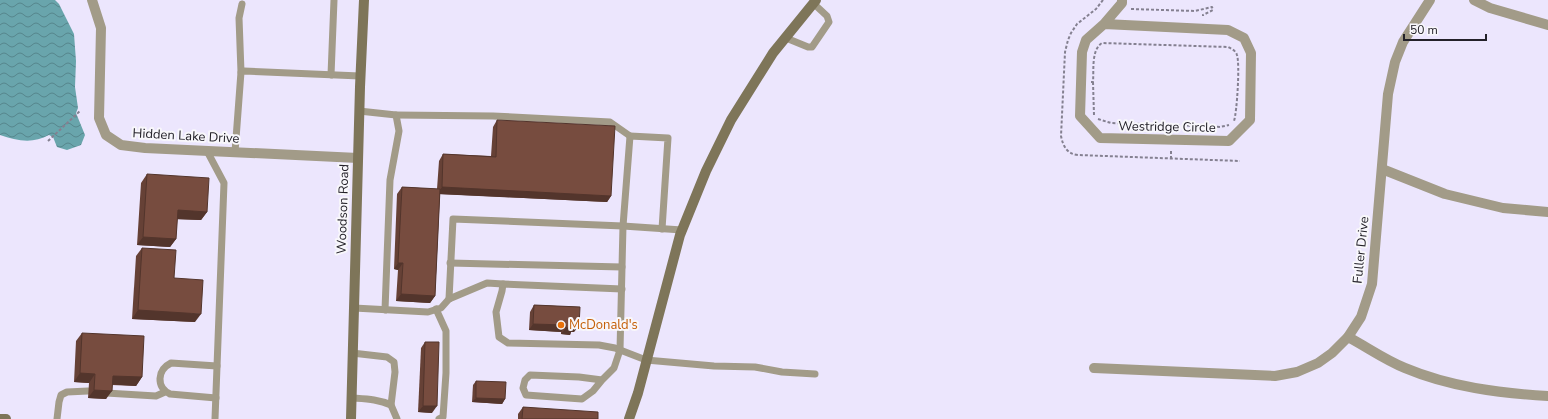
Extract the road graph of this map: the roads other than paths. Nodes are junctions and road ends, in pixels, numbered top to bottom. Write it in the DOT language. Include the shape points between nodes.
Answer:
graph roads {
  1 [pos="92,0"];
  2 [pos="334,0"];
  3 [pos="364,0"];
  4 [pos="1430,0"];
  5 [pos="1474,0"];
  6 [pos="815,2"];
  7 [pos="242,4"];
  8 [pos="1124,4"];
  9 [pos="1104,24"];
  10 [pos="1548,25"];
  11 [pos="786,38"];
  12 [pos="241,72"];
  13 [pos="331,75"];
  14 [pos="360,76"];
  15 [pos="359,111"];
  16 [pos="396,115"];
  17 [pos="630,136"];
  18 [pos="207,151"];
  19 [pos="235,152"];
  20 [pos="358,158"];
  21 [pos="1382,169"];
  22 [pos="1548,212"];
  23 [pos="623,226"];
  24 [pos="662,229"];
  25 [pos="682,230"];
  26 [pos="450,263"];
  27 [pos="622,268"];
  28 [pos="503,284"];
  29 [pos="622,289"];
  30 [pos="449,298"];
  31 [pos="354,308"];
  32 [pos="436,309"];
  33 [pos="385,310"];
  34 [pos="1348,337"];
  35 [pos="620,350"];
  36 [pos="352,353"];
  37 [pos="646,360"];
  38 [pos="217,366"];
  39 [pos="1094,368"];
  40 [pos="815,374"];
  41 [pos="602,380"];
  42 [pos="88,391"];
  43 [pos="165,392"];
  44 [pos="106,393"];
  45 [pos="1548,396"];
  46 [pos="216,398"];
  47 [pos="351,398"];
  48 [pos="391,405"];
  49 [pos="0,419"];
  50 [pos="6,419"];
  51 [pos="57,419"];
  52 [pos="215,419"];
  53 [pos="351,419"];
  54 [pos="397,419"];
  55 [pos="439,419"];
  56 [pos="629,419"];
  1 -- 18 [label="street, Hidden Lake Drive" via="101,28 99,118 106,135 121,145"];
  2 -- 13 [label="lane"];
  3 -- 14 [label="street, Woodson Road"];
  4 -- 21 [label="street, Fuller Drive" via="1403,42 1395,62 1388,94"];
  5 -- 10 [label="street" via="1490,8"];
  6 -- 11 [label="street"];
  6 -- 11 [label="lane" via="829,22 812,46 808,47"];
  7 -- 12 [label="lane" via="239,18"];
  8 -- 9 [label="street, Westridge Circle" via="1122,3"];
  9 -- 9 [label="street, Westridge Circle" via="1086,40 1082,52 1080,116 1100,138 1229,141 1250,120 1251,53 1244,38 1228,30"];
  11 -- 25 [label="street" via="731,120 706,171"];
  12 -- 13 [label="lane"];
  12 -- 19 [label="lane"];
  13 -- 14 [label="lane"];
  14 -- 15 [label="street, Woodson Road"];
  15 -- 16 [label="lane"];
  15 -- 20 [label="street, Woodson Road"];
  16 -- 17 [label="lane" via="493,116 610,122"];
  16 -- 33 [label="lane" via="399,131 390,180"];
  17 -- 23 [label="lane"];
  17 -- 24 [label="lane" via="668,138"];
  18 -- 19 [label="street, Hidden Lake Drive"];
  18 -- 38 [label="lane" via="224,183"];
  19 -- 20 [label="street, Hidden Lake Drive"];
  20 -- 31 [label="street, Woodson Road"];
  21 -- 22 [label="street" via="1445,194 1503,208"];
  21 -- 34 [label="street, Fuller Drive" via="1372,284 1361,317"];
  23 -- 24 [label="lane"];
  23 -- 26 [label="lane" via="453,220"];
  23 -- 27 [label="lane"];
  24 -- 25 [label="lane"];
  25 -- 37 [label="street"];
  26 -- 27 [label="lane"];
  26 -- 30 [label="lane"];
  27 -- 29 [label="lane"];
  28 -- 29 [label="lane"];
  28 -- 30 [label="lane" via="487,283"];
  28 -- 35 [label="lane" via="496,312 499,337 508,343 599,345"];
  29 -- 35 [label="lane"];
  30 -- 32 [label="lane" via="442,308"];
  31 -- 33 [label="lane"];
  31 -- 36 [label="street, Woodson Road"];
  32 -- 33 [label="lane" via="428,312"];
  32 -- 55 [label="lane" via="446,331 443,417"];
  34 -- 39 [label="street, Fuller Drive" via="1318,363 1297,372 1274,376"];
  34 -- 45 [label="street" via="1404,368 1440,380 1471,388"];
  35 -- 37 [label="lane"];
  35 -- 41 [label="lane" via="614,368"];
  36 -- 47 [label="street, Woodson Road"];
  36 -- 48 [label="lane" via="387,357 394,362"];
  37 -- 40 [label="lane" via="755,367"];
  37 -- 56 [label="street"];
  38 -- 43 [label="lane" via="171,363 164,366 161,370 161,386"];
  38 -- 46 [label="lane"];
  41 -- 41 [label="lane" via="530,375 525,380 523,388 526,395 582,399"];
  42 -- 51 [label="lane" via="67,392 61,395"];
  43 -- 44 [label="lane" via="156,396"];
  43 -- 46 [label="lane"];
  46 -- 52 [label="lane"];
  47 -- 48 [label="lane" via="377,399"];
  47 -- 53 [label="street, Woodson Road"];
  48 -- 54 [label="lane"];
  49 -- 50 [label="street"];
}
